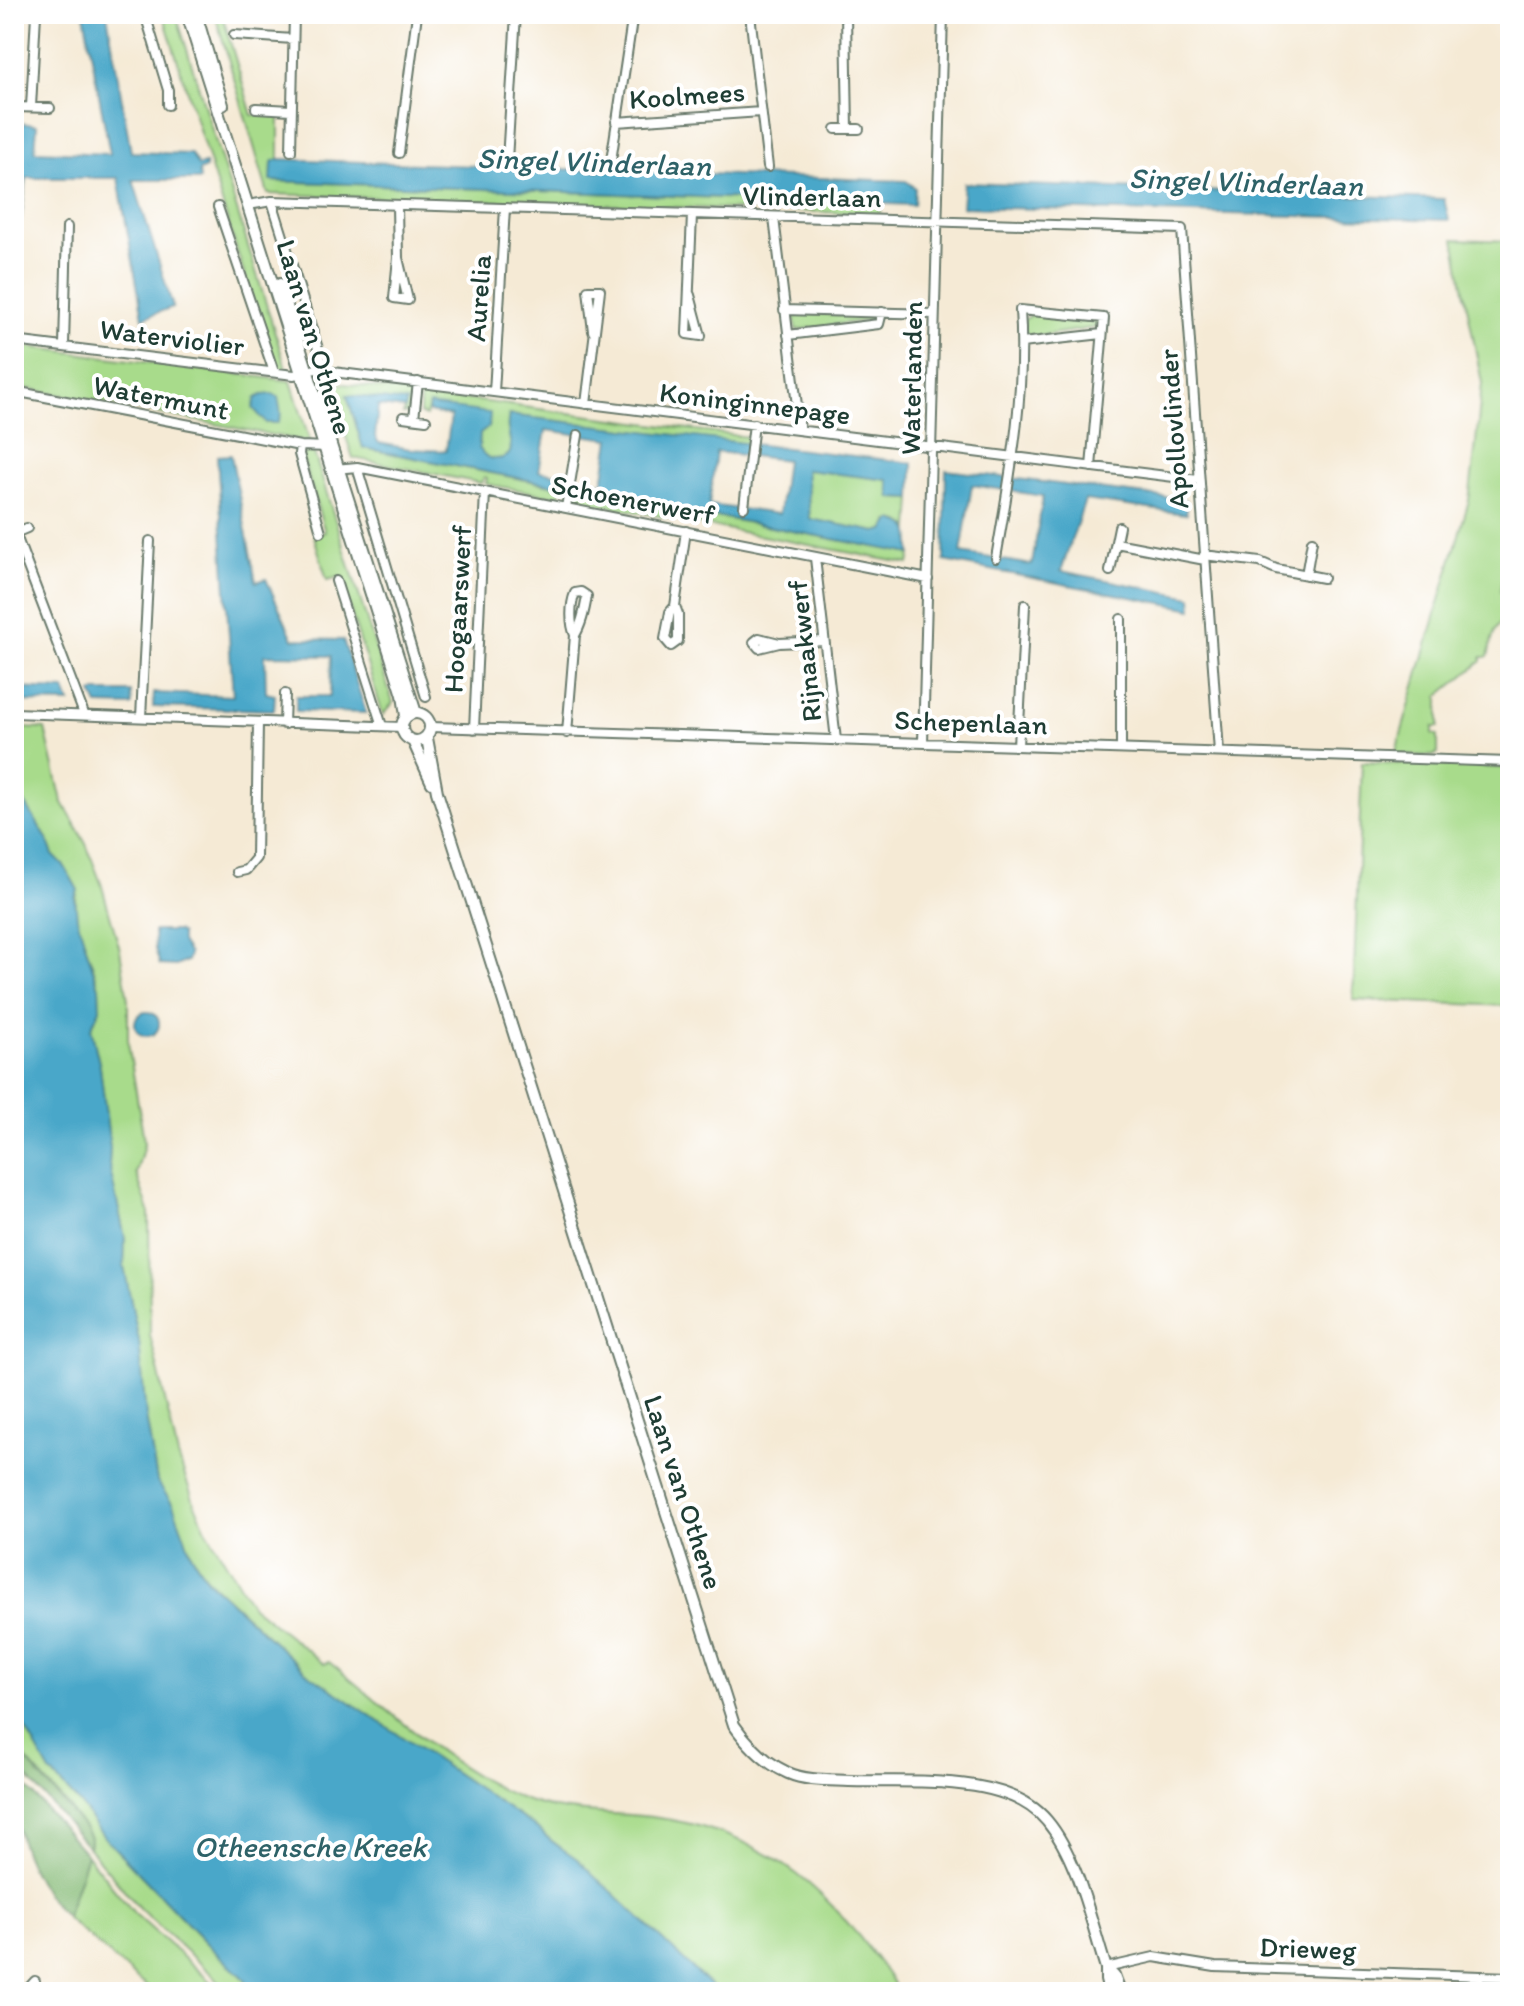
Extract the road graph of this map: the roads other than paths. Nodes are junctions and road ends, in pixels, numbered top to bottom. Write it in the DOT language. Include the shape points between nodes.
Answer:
graph roads {
  1 [pos="36,14"];
  2 [pos="145,14"];
  3 [pos="187,14"];
  4 [pos="196,14"];
  5 [pos="294,14"];
  6 [pos="417,14"];
  7 [pos="516,14"];
  8 [pos="633,14"];
  9 [pos="750,14"];
  10 [pos="846,14"];
  11 [pos="943,14"];
  12 [pos="234,35"];
  13 [pos="293,39"];
  14 [pos="168,105"];
  15 [pos="14,107"];
  16 [pos="31,107"];
  17 [pos="50,108"];
  18 [pos="256,108"];
  19 [pos="291,110"];
  20 [pos="761,112"];
  21 [pos="616,122"];
  22 [pos="836,129"];
  23 [pos="848,129"];
  24 [pos="859,129"];
  25 [pos="291,151"];
  26 [pos="399,153"];
  27 [pos="507,160"];
  28 [pos="611,161"];
  29 [pos="768,167"];
  30 [pos="272,201"];
  31 [pos="252,204"];
  32 [pos="397,206"];
  33 [pos="218,207"];
  34 [pos="505,208"];
  35 [pos="692,215"];
  36 [pos="774,218"];
  37 [pos="936,221"];
  38 [pos="67,227"];
  39 [pos="1182,229"];
  40 [pos="398,258"];
  41 [pos="690,295"];
  42 [pos="784,310"];
  43 [pos="882,312"];
  44 [pos="934,314"];
  45 [pos="593,331"];
  46 [pos="1102,334"];
  47 [pos="788,335"];
  48 [pos="14,341"];
  49 [pos="1022,343"];
  50 [pos="64,346"];
  51 [pos="325,371"];
  52 [pos="274,372"];
  53 [pos="304,372"];
  54 [pos="418,382"];
  55 [pos="14,391"];
  56 [pos="494,392"];
  57 [pos="586,404"];
  58 [pos="403,417"];
  59 [pos="414,418"];
  60 [pos="426,420"];
  61 [pos="754,424"];
  62 [pos="800,430"];
  63 [pos="578,435"];
  64 [pos="300,446"];
  65 [pos="931,446"];
  66 [pos="328,447"];
  67 [pos="1013,456"];
  68 [pos="357,467"];
  69 [pos="1091,467"];
  70 [pos="334,469"];
  71 [pos="1198,480"];
  72 [pos="485,492"];
  73 [pos="744,507"];
  74 [pos="566,508"];
  75 [pos="1119,527"];
  76 [pos="27,528"];
  77 [pos="686,531"];
  78 [pos="321,532"];
  79 [pos="150,541"];
  80 [pos="1312,541"];
  81 [pos="1116,543"];
  82 [pos="1205,557"];
  83 [pos="815,558"];
  84 [pos="996,558"];
  85 [pos="1110,571"];
  86 [pos="1306,575"];
  87 [pos="1323,578"];
  88 [pos="928,579"];
  89 [pos="336,581"];
  90 [pos="1025,605"];
  91 [pos="675,606"];
  92 [pos="1121,619"];
  93 [pos="575,635"];
  94 [pos="824,641"];
  95 [pos="779,643"];
  96 [pos="417,668"];
  97 [pos="400,673"];
  98 [pos="285,694"];
  99 [pos="426,697"];
  100 [pos="14,713"];
  101 [pos="84,714"];
  102 [pos="141,717"];
  103 [pos="408,719"];
  104 [pos="258,722"];
  105 [pos="284,724"];
  106 [pos="382,726"];
  107 [pos="474,729"];
  108 [pos="429,732"];
  109 [pos="567,733"];
  110 [pos="836,740"];
  111 [pos="413,741"];
  112 [pos="923,743"];
  113 [pos="1018,746"];
  114 [pos="1121,749"];
  115 [pos="1219,752"];
  116 [pos="1510,762"];
  117 [pos="437,792"];
  118 [pos="237,872"];
  119 [pos="1106,1968"];
  120 [pos="1510,1977"];
  121 [pos="35,1981"];
  122 [pos="25,1992"];
  123 [pos="1109,1992"];
  124 [pos="1120,1992"];
  1 -- 16 [label="street"];
  2 -- 14 [label="street"];
  3 -- 31 [label="street, Laan van Othene"];
  4 -- 31 [label="street, Laan van Othene"];
  5 -- 13 [label="street"];
  6 -- 26 [label="street"];
  7 -- 27 [label="street"];
  8 -- 21 [label="street"];
  9 -- 20 [label="street"];
  10 -- 23 [label="street"];
  11 -- 37 [label="street, Waterlanden"];
  12 -- 13 [label="street"];
  13 -- 19 [label="street"];
  15 -- 16 [label="street"];
  16 -- 17 [label="street"];
  18 -- 19 [label="street"];
  19 -- 25 [label="street"];
  20 -- 21 [label="street, Koolmees"];
  20 -- 29 [label="street"];
  21 -- 28 [label="street"];
  22 -- 23 [label="street"];
  23 -- 24 [label="street"];
  30 -- 31 [label="street, Vlinderlaan"];
  30 -- 32 [label="street, Vlinderlaan"];
  30 -- 51 [label="street, Laan van Othene"];
  31 -- 53 [label="street, Laan van Othene"];
  32 -- 34 [label="street, Vlinderlaan"];
  32 -- 40 [label="street"];
  33 -- 52 [label="street, Waterviolier"];
  34 -- 35 [label="street, Vlinderlaan"];
  34 -- 56 [label="street, Aurelia"];
  35 -- 36 [label="street, Vlinderlaan"];
  35 -- 41 [label="street"];
  36 -- 37 [label="street, Vlinderlaan"];
  36 -- 42 [label="street"];
  37 -- 39 [label="street, Vlinderlaan"];
  37 -- 44 [label="street, Waterlanden"];
  38 -- 50 [label="street, Waterviolier"];
  39 -- 71 [label="street, Apollovlinder"];
  42 -- 43 [label="street"];
  42 -- 47 [label="street"];
  43 -- 44 [label="street"];
  43 -- 47 [label="street" via="879,324"];
  44 -- 65 [label="street, Waterlanden"];
  45 -- 57 [label="street"];
  46 -- 49 [label="street"];
  46 -- 49 [label="street" via="1104,318 1020,310"];
  46 -- 69 [label="street"];
  47 -- 62 [label="street"];
  48 -- 50 [label="street, Waterviolier"];
  49 -- 67 [label="street"];
  50 -- 52 [label="street, Waterviolier"];
  51 -- 53 [label="street, Koninginnepage"];
  51 -- 54 [label="street, Koninginnepage"];
  52 -- 53 [label="street, Waterviolier"];
  53 -- 66 [label="street, Laan van Othene"];
  54 -- 56 [label="street, Koninginnepage"];
  54 -- 59 [label="street"];
  55 -- 64 [label="street, Watermunt"];
  56 -- 57 [label="street, Koninginnepage"];
  57 -- 61 [label="street, Koninginnepage"];
  58 -- 59 [label="street"];
  59 -- 60 [label="street"];
  61 -- 62 [label="street, Koninginnepage"];
  61 -- 73 [label="street"];
  62 -- 65 [label="street, Koninginnepage"];
  63 -- 74 [label="street"];
  64 -- 66 [label="street, Watermunt"];
  64 -- 78 [label="street"];
  65 -- 67 [label="street, Koninginnepage"];
  65 -- 88 [label="street, Waterlanden"];
  66 -- 70 [label="street, Laan van Othene"];
  67 -- 69 [label="street, Koninginnepage"];
  67 -- 84 [label="street"];
  68 -- 70 [label="street, Schoenerwerf"];
  68 -- 72 [label="street, Schoenerwerf"];
  68 -- 96 [label="street, Laan van Othene"];
  69 -- 71 [label="street, Koninginnepage"];
  70 -- 97 [label="street, Laan van Othene"];
  71 -- 82 [label="street, Apollovlinder"];
  72 -- 74 [label="street, Schoenerwerf"];
  72 -- 107 [label="street, Hoogaarswerf"];
  74 -- 77 [label="street, Schoenerwerf"];
  75 -- 81 [label="street"];
  76 -- 101 [label="street" via="15,533"];
  77 -- 83 [label="street, Schoenerwerf"];
  77 -- 91 [label="street"];
  79 -- 102 [label="street"];
  80 -- 86 [label="street"];
  81 -- 82 [label="street"];
  81 -- 85 [label="street"];
  82 -- 86 [label="street" via="1260,562"];
  82 -- 115 [label="street, Apollovlinder"];
  83 -- 88 [label="street, Schoenerwerf"];
  83 -- 94 [label="street, Rijnaakwerf"];
  86 -- 87 [label="street"];
  88 -- 112 [label="street, Waterlanden"];
  89 -- 106 [label="street"];
  90 -- 113 [label="street"];
  92 -- 114 [label="street"];
  93 -- 109 [label="street"];
  94 -- 95 [label="street"];
  94 -- 110 [label="street, Rijnaakwerf"];
  96 -- 97 [label="street"];
  96 -- 99 [label="street, Laan van Othene"];
  97 -- 103 [label="street, Laan van Othene"];
  98 -- 105 [label="street"];
  100 -- 101 [label="street"];
  101 -- 102 [label="street"];
  102 -- 104 [label="street"];
  103 -- 106 [label="street"];
  103 -- 108 [label="street" via="426,717"];
  103 -- 111 [label="street, Laan van Othene" via="405,736"];
  104 -- 105 [label="street"];
  104 -- 118 [label="street" via="256,858"];
  105 -- 106 [label="street"];
  107 -- 108 [label="street, Schepenlaan"];
  107 -- 109 [label="street, Schepenlaan"];
  108 -- 111 [label="street"];
  108 -- 117 [label="street, Laan van Othene"];
  109 -- 110 [label="street, Schepenlaan"];
  110 -- 112 [label="street, Schepenlaan"];
  111 -- 117 [label="street, Laan van Othene"];
  112 -- 113 [label="street, Schepenlaan"];
  113 -- 114 [label="street, Schepenlaan"];
  114 -- 115 [label="street, Schepenlaan"];
  115 -- 116 [label="street, Schepenlaan"];
  117 -- 119 [label="street, Laan van Othene" via="734,1725 753,1750 790,1774 836,1781 964,1784 996,1789 1027,1803 1045,1818 1067,1853"];
  119 -- 120 [label="street, Drieweg" via="1154,1957 1215,1967"];
  119 -- 123 [label="street, Laan van Othene"];
  119 -- 124 [label="street, Laan van Othene"];
  121 -- 122 [label="street"];
}
